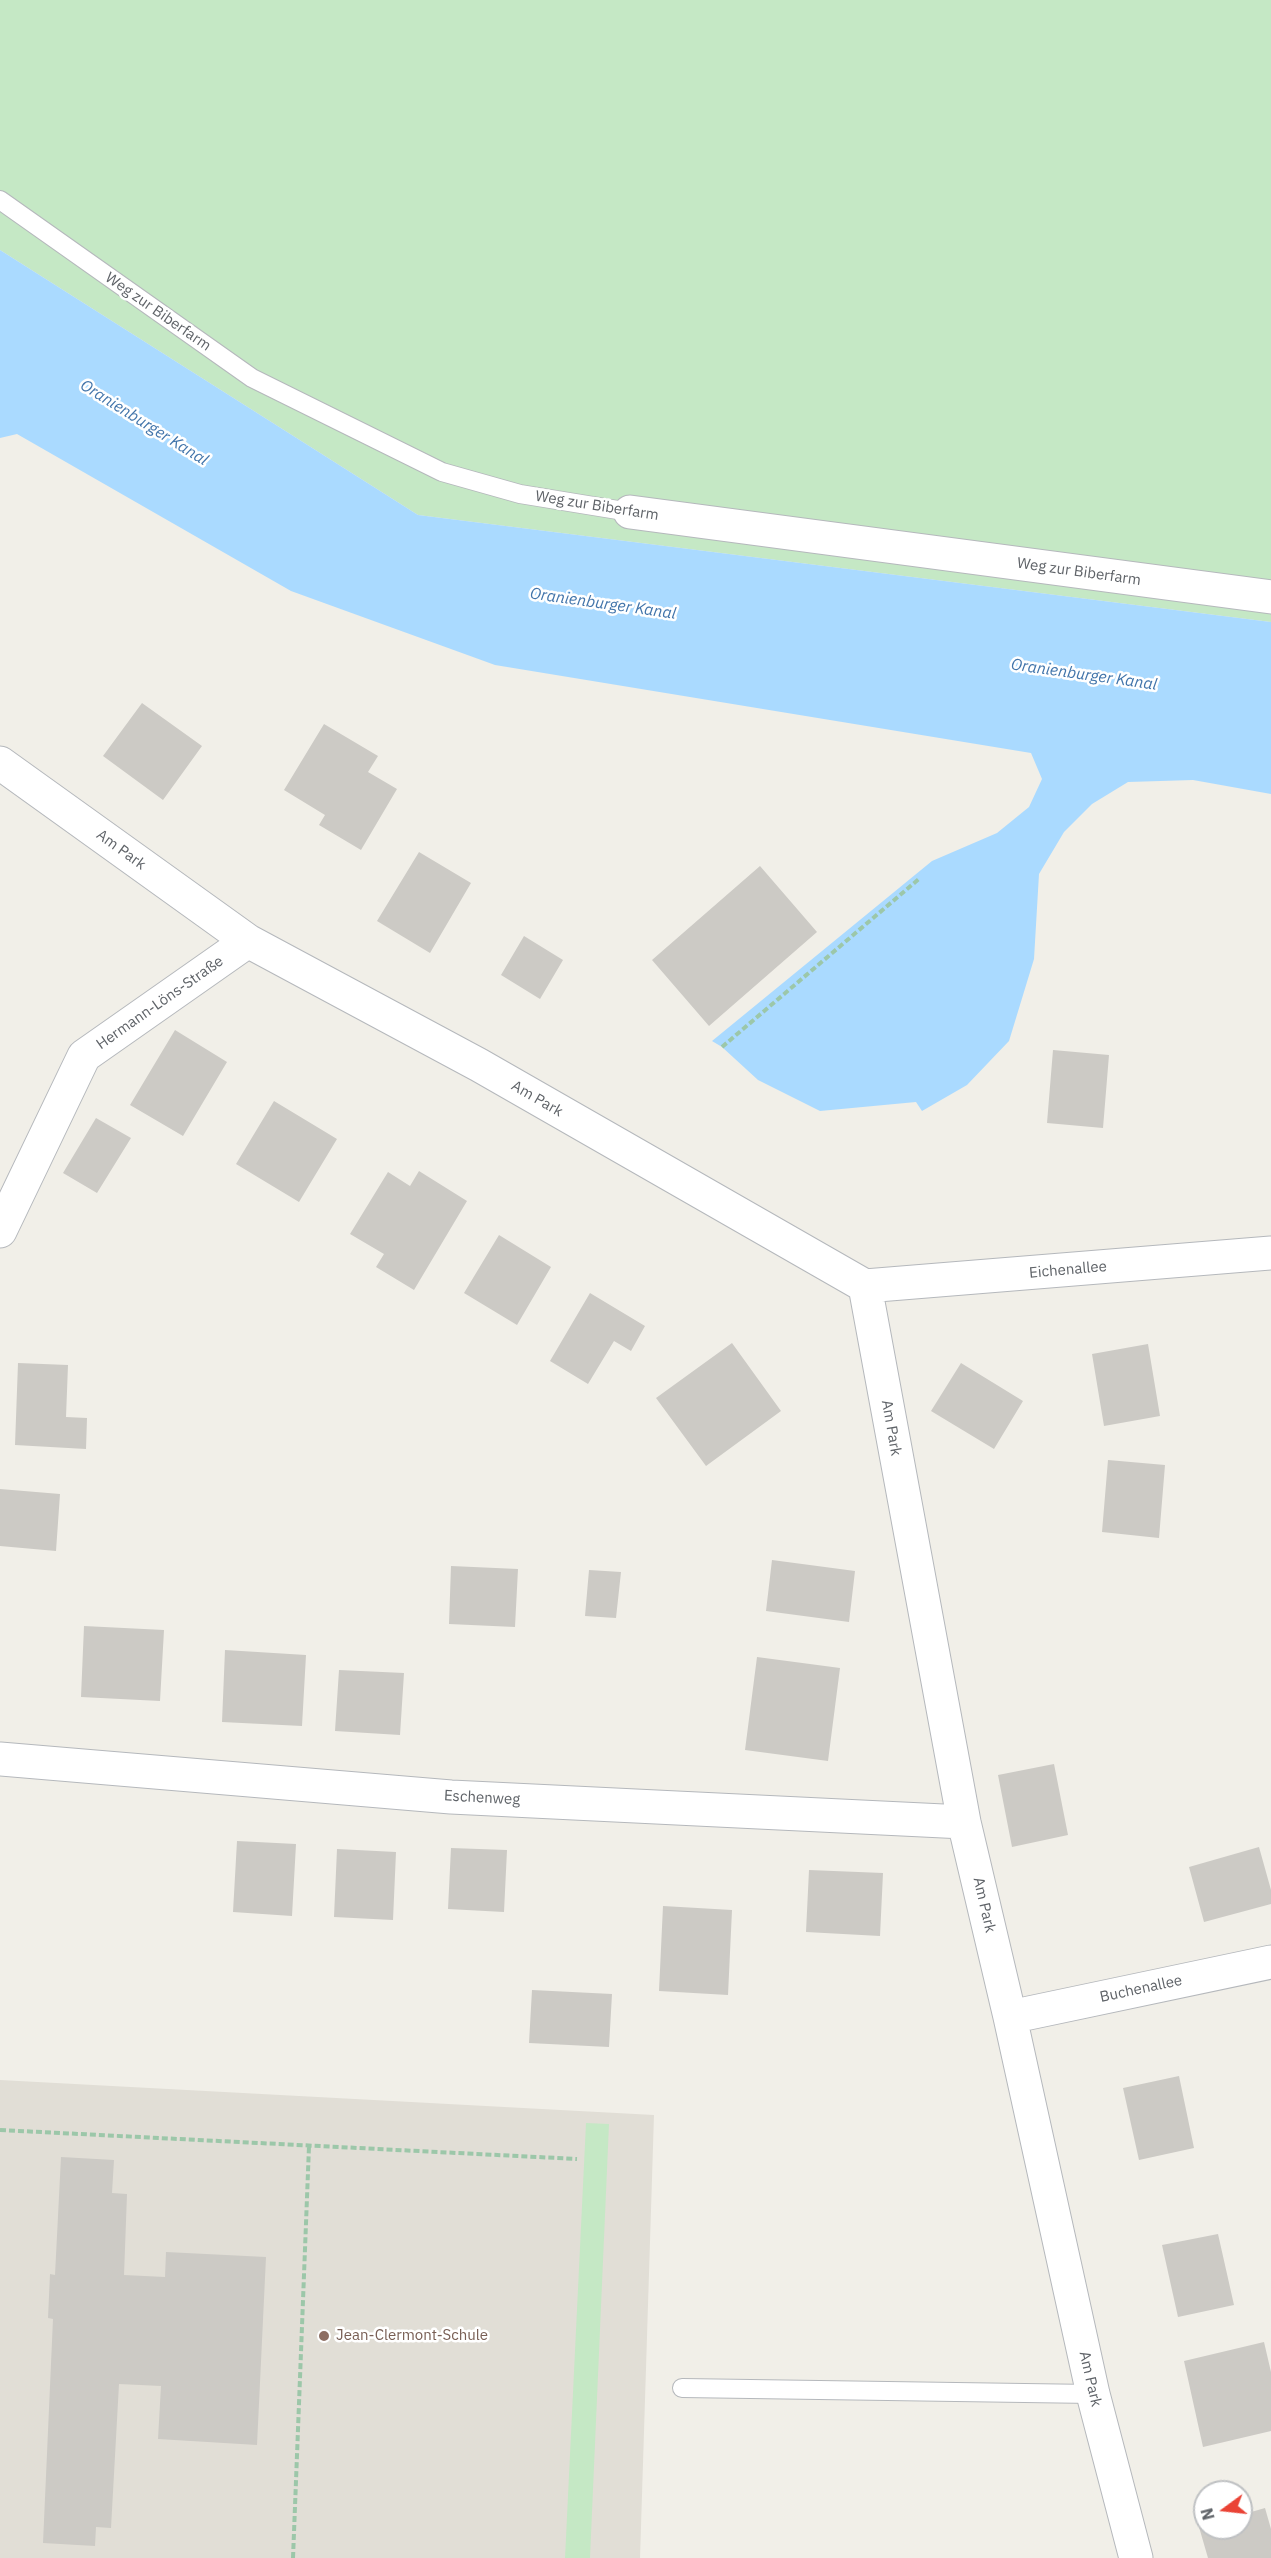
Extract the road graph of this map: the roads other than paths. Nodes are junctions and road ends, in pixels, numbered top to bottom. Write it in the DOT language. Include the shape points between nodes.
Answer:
graph roads {
  1 [pos="0,200"];
  2 [pos="630,512"];
  3 [pos="1271,597"];
  4 [pos="0,763"];
  5 [pos="248,941"];
  6 [pos="0,1231"];
  7 [pos="1271,1253"];
  8 [pos="865,1286"];
  9 [pos="0,1759"];
  10 [pos="964,1822"];
  11 [pos="1271,1962"];
  12 [pos="1010,2017"];
  13 [pos="682,2388"];
  14 [pos="1093,2394"];
  15 [pos="1136,2558"];
  1 -- 2 [label="lane, Weg zur Biberfarm" via="252,378 442,472 520,494"];
  2 -- 3 [label="street, Weg zur Biberfarm"];
  4 -- 5 [label="street, Am Park"];
  5 -- 6 [label="street, Hermann-Löns-Straße" via="84,1056"];
  5 -- 8 [label="street, Am Park" via="479,1065"];
  7 -- 8 [label="street, Eichenallee"];
  8 -- 10 [label="street, Am Park"];
  9 -- 10 [label="street, Eschenweg" via="451,1797"];
  10 -- 12 [label="street, Am Park"];
  11 -- 12 [label="street, Buchenallee"];
  12 -- 14 [label="street, Am Park"];
  13 -- 14 [label="lane"];
  14 -- 15 [label="street, Am Park"];
}
